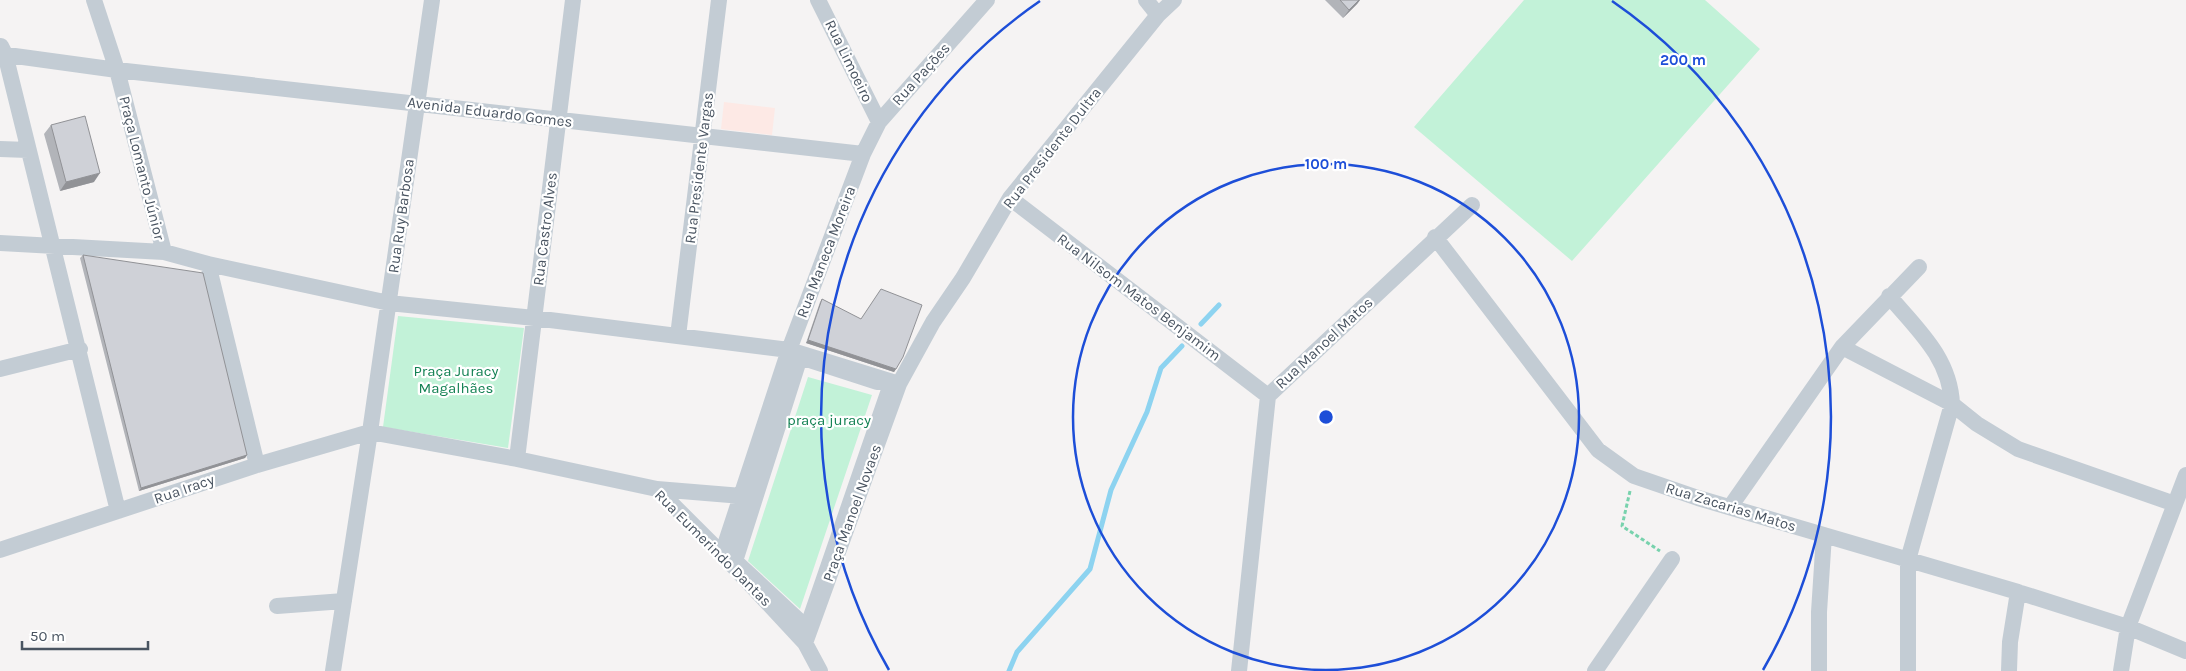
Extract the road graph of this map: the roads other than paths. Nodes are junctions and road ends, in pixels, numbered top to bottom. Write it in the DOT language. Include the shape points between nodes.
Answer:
graph roads {
  1 [pos="94,0"];
  2 [pos="432,0"];
  3 [pos="574,0"];
  4 [pos="719,0"];
  5 [pos="818,0"];
  6 [pos="987,0"];
  7 [pos="1146,0"];
  8 [pos="1174,0"];
  9 [pos="1158,15"];
  10 [pos="2,51"];
  11 [pos="117,70"];
  12 [pos="418,103"];
  13 [pos="558,120"];
  14 [pos="879,122"];
  15 [pos="702,137"];
  16 [pos="0,150"];
  17 [pos="28,150"];
  18 [pos="863,154"];
  19 [pos="1010,198"];
  20 [pos="1472,204"];
  21 [pos="1435,237"];
  22 [pos="0,243"];
  23 [pos="53,246"];
  24 [pos="164,252"];
  25 [pos="208,264"];
  26 [pos="1919,267"];
  27 [pos="1889,296"];
  28 [pos="389,303"];
  29 [pos="534,318"];
  30 [pos="678,336"];
  31 [pos="1842,347"];
  32 [pos="80,349"];
  33 [pos="789,350"];
  34 [pos="0,369"];
  35 [pos="894,382"];
  36 [pos="1268,396"];
  37 [pos="1952,404"];
  38 [pos="370,432"];
  39 [pos="518,459"];
  40 [pos="257,465"];
  41 [pos="2186,475"];
  42 [pos="657,489"];
  43 [pos="742,496"];
  44 [pos="2174,504"];
  45 [pos="1730,507"];
  46 [pos="118,511"];
  47 [pos="1824,535"];
  48 [pos="0,550"];
  49 [pos="722,554"];
  50 [pos="1672,559"];
  51 [pos="1908,560"];
  52 [pos="2018,592"];
  53 [pos="344,601"];
  54 [pos="277,606"];
  55 [pos="2128,627"];
  56 [pos="806,643"];
  57 [pos="2186,651"];
  58 [pos="333,671"];
  59 [pos="820,671"];
  60 [pos="1239,671"];
  61 [pos="1594,671"];
  62 [pos="1819,671"];
  63 [pos="1908,671"];
  64 [pos="2009,671"];
  65 [pos="2121,671"];
  1 -- 11 [label="street, Praça Lomanto Júnior"];
  2 -- 12 [label="street, Rua Ruy Barbosa"];
  3 -- 13 [label="street, Rua Castro Alves"];
  4 -- 15 [label="street, Rua Presidente Vargas"];
  5 -- 14 [label="street, Rua Limoeiro"];
  6 -- 14 [label="street, Rua Pações"];
  7 -- 9 [label="street"];
  8 -- 9 [label="street, Rua Presidente Dultra"];
  9 -- 19 [label="street, Rua Presidente Dultra"];
  10 -- 11 [label="street"];
  10 -- 17 [label="street"];
  11 -- 12 [label="street, Avenida Eduardo Gomes"];
  11 -- 24 [label="street, Praça Lomanto Júnior"];
  12 -- 13 [label="street, Avenida Eduardo Gomes"];
  12 -- 28 [label="street, Rua Ruy Barbosa"];
  13 -- 15 [label="street, Avenida Eduardo Gomes"];
  13 -- 29 [label="street, Rua Castro Alves"];
  14 -- 18 [label="street, Rua Pações"];
  15 -- 18 [label="street, Avenida Eduardo Gomes"];
  15 -- 30 [label="street, Rua Presidente Vargas"];
  16 -- 17 [label="street"];
  17 -- 23 [label="street"];
  18 -- 33 [label="street, Rua Maneca Moreira"];
  19 -- 35 [label="street, Rua Presidente Dultra" via="963,278"];
  19 -- 36 [label="street, Rua Nilsom Matos Benjamim"];
  20 -- 21 [label="street, Rua Manoel Matos"];
  21 -- 36 [label="street, Rua Manoel Matos"];
  21 -- 45 [label="street, Rua Zacarias Matos" via="1598,450 1634,476"];
  22 -- 23 [label="street, Praça Lomanto Júnior"];
  23 -- 24 [label="street, Praça Lomanto Júnior"];
  23 -- 32 [label="street"];
  24 -- 25 [label="street"];
  25 -- 28 [label="street"];
  25 -- 40 [label="street"];
  26 -- 27 [label="street"];
  27 -- 31 [label="street"];
  27 -- 37 [label="street" via="1945,367"];
  28 -- 29 [label="street"];
  28 -- 38 [label="street, Rua Ruy Barbosa"];
  29 -- 30 [label="street"];
  29 -- 39 [label="street, Rua Castro Alves"];
  30 -- 33 [label="street"];
  31 -- 37 [label="street"];
  31 -- 45 [label="street"];
  32 -- 34 [label="street"];
  32 -- 46 [label="street"];
  33 -- 35 [label="street"];
  33 -- 43 [label="street"];
  35 -- 35 [label="street" via="890,387 807,628 735,561 800,357 878,382"];
  35 -- 56 [label="street, Praça Manoel Novaes"];
  36 -- 60 [label="street, Rua Manoel Matos"];
  37 -- 44 [label="street" via="2018,450"];
  37 -- 51 [label="street"];
  38 -- 39 [label="street"];
  38 -- 40 [label="street, Rua Iracy"];
  38 -- 53 [label="street, Rua Ruy Barbosa"];
  39 -- 42 [label="street, Rua Eumerindo Dantas"];
  40 -- 46 [label="street, Rua Iracy"];
  41 -- 44 [label="street"];
  42 -- 43 [label="street"];
  42 -- 49 [label="street, Rua Eumerindo Dantas"];
  43 -- 49 [label="street"];
  44 -- 55 [label="street"];
  45 -- 47 [label="street, Rua Zacarias Matos"];
  46 -- 48 [label="street, Rua Iracy"];
  47 -- 51 [label="street, Rua Zacarias Matos"];
  47 -- 62 [label="street"];
  49 -- 56 [label="street, Rua Eumerindo Dantas"];
  50 -- 61 [label="street"];
  51 -- 52 [label="street, Rua Zacarias Matos"];
  51 -- 63 [label="street"];
  52 -- 55 [label="street, Rua Zacarias Matos"];
  52 -- 64 [label="street"];
  53 -- 54 [label="street"];
  53 -- 58 [label="street, Rua Ruy Barbosa"];
  55 -- 57 [label="street, Rua Zacarias Matos"];
  55 -- 65 [label="street"];
  56 -- 59 [label="street, Rua Eumerindo Dantas"];
}
